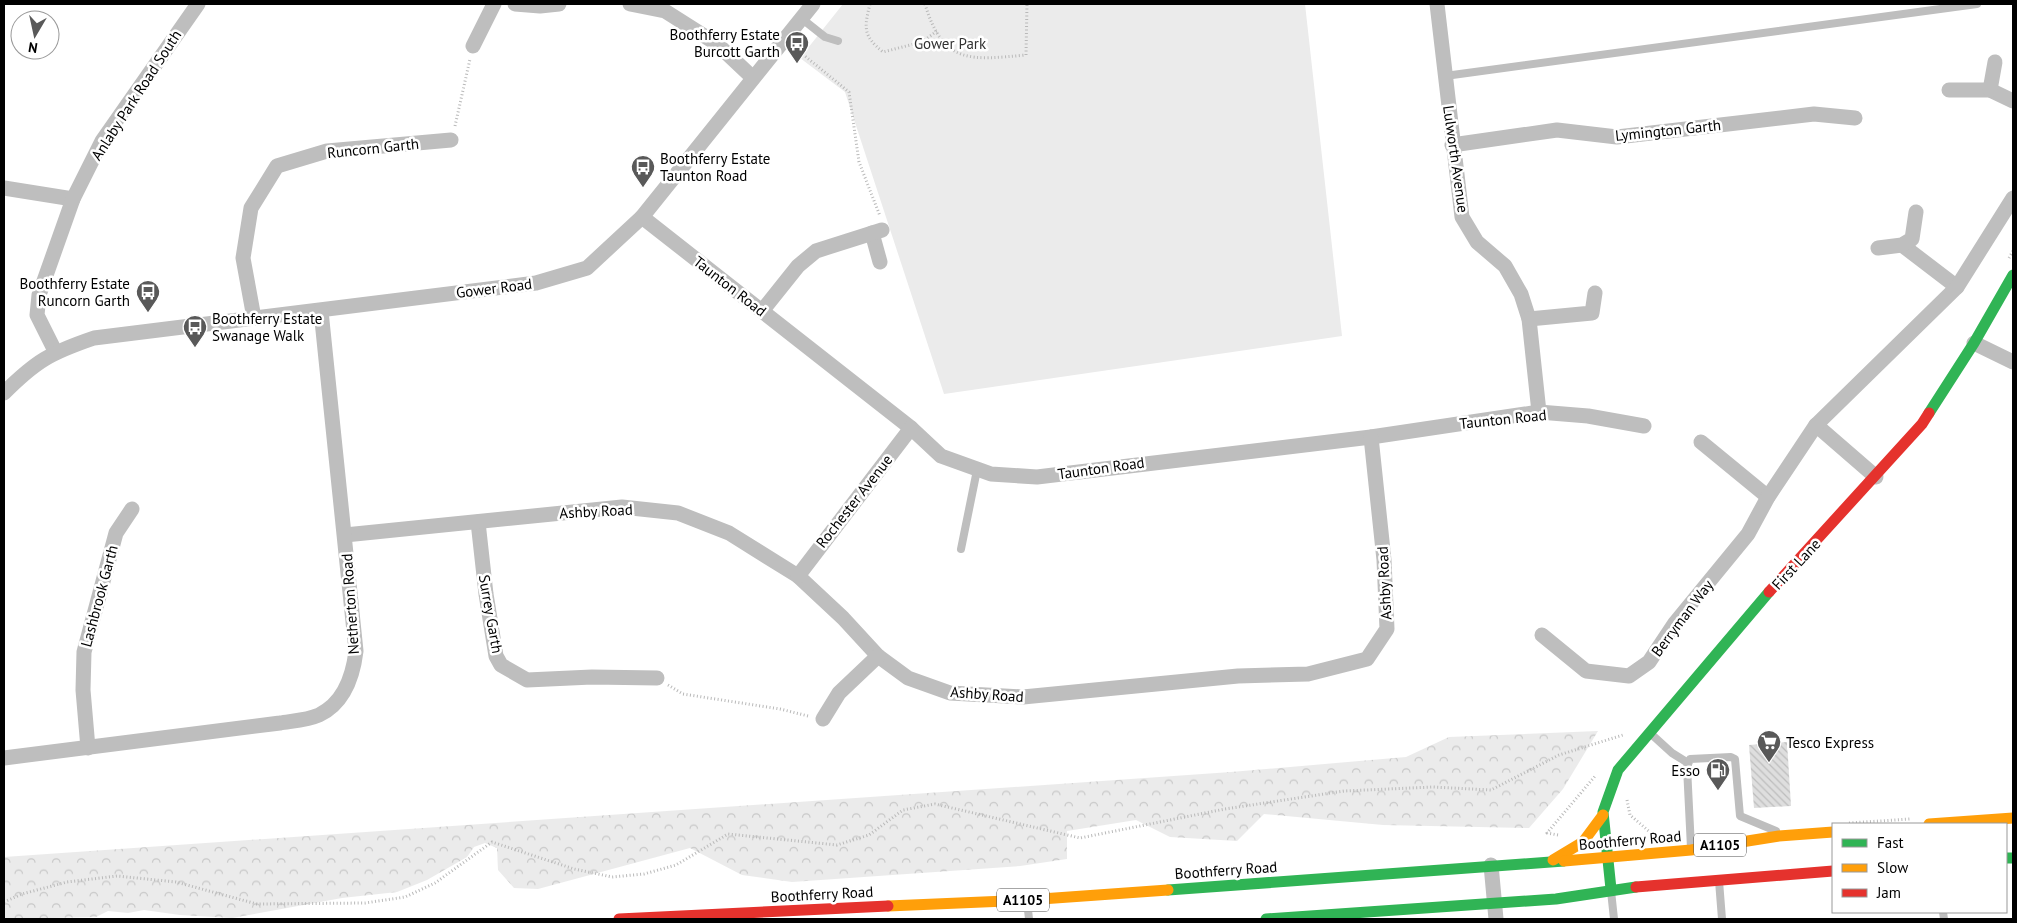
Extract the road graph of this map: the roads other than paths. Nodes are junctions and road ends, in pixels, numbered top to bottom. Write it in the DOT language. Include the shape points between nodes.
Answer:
graph roads {
  1 [pos="198,4"];
  2 [pos="494,4"];
  3 [pos="515,4"];
  4 [pos="559,4"];
  5 [pos="630,4"];
  6 [pos="813,4"];
  7 [pos="1437,4"];
  8 [pos="1977,4"];
  9 [pos="801,18"];
  10 [pos="838,41"];
  11 [pos="473,46"];
  12 [pos="1995,62"];
  13 [pos="1445,76"];
  14 [pos="752,77"];
  15 [pos="1949,90"];
  16 [pos="1990,90"];
  17 [pos="2013,101"];
  18 [pos="1855,118"];
  19 [pos="451,140"];
  20 [pos="1452,145"];
  21 [pos="4,188"];
  22 [pos="2013,198"];
  23 [pos="73,199"];
  24 [pos="1916,212"];
  25 [pos="642,217"];
  26 [pos="1902,245"];
  27 [pos="1878,248"];
  28 [pos="880,262"];
  29 [pos="2013,275"];
  30 [pos="1957,287"];
  31 [pos="1595,292"];
  32 [pos="321,311"];
  33 [pos="762,311"];
  34 [pos="254,318"];
  35 [pos="1529,319"];
  36 [pos="1974,343"];
  37 [pos="55,351"];
  38 [pos="2013,362"];
  39 [pos="4,393"];
  40 [pos="1539,412"];
  41 [pos="1816,425"];
  42 [pos="1644,426"];
  43 [pos="911,428"];
  44 [pos="1371,437"];
  45 [pos="1701,442"];
  46 [pos="977,470"];
  47 [pos="1876,476"];
  48 [pos="1768,497"];
  49 [pos="132,509"];
  50 [pos="478,522"];
  51 [pos="345,535"];
  52 [pos="962,549"];
  53 [pos="798,576"];
  54 [pos="1542,635"];
  55 [pos="878,656"];
  56 [pos="657,678"];
  57 [pos="823,719"];
  58 [pos="1649,733"];
  59 [pos="88,748"];
  60 [pos="4,758"];
  61 [pos="1688,762"];
  62 [pos="1603,815"];
  63 [pos="2013,818"];
  64 [pos="1949,823"];
  65 [pos="1832,832"];
  66 [pos="1779,836"];
  67 [pos="1691,850"];
  68 [pos="1607,857"];
  69 [pos="1548,862"];
  70 [pos="1491,865"];
  71 [pos="1832,871"];
  72 [pos="1719,880"];
  73 [pos="1611,889"];
  74 [pos="1027,900"];
  75 [pos="1496,903"];
  76 [pos="652,918"];
  77 [pos="619,919"];
  78 [pos="1029,919"];
  79 [pos="1266,919"];
  80 [pos="1496,919"];
  81 [pos="1614,919"];
  82 [pos="1722,919"];
  1 -- 23 [label="street, Anlaby Park Road South" via="102,141"];
  2 -- 11 [label="street"];
  3 -- 4 [label="street"];
  5 -- 14 [label="street" via="665,11 717,44"];
  6 -- 9 [label="street, Gower Road"];
  7 -- 13 [label="street, Lulworth Avenue"];
  8 -- 13 [label="lane"];
  9 -- 10 [label="lane" via="825,38"];
  9 -- 14 [label="street, Gower Road"];
  12 -- 16 [label="street"];
  13 -- 20 [label="street, Lulworth Avenue"];
  14 -- 25 [label="street, Gower Road"];
  15 -- 16 [label="street"];
  16 -- 17 [label="street"];
  18 -- 20 [label="street, Lymington Garth" via="1814,114 1617,137 1557,130"];
  19 -- 34 [label="street, Runcorn Garth" via="327,151 277,166 251,208 244,250"];
  20 -- 35 [label="street, Lulworth Avenue" via="1462,217 1477,242 1505,266 1521,294"];
  21 -- 23 [label="street"];
  22 -- 30 [label="street, Berryman Way"];
  23 -- 37 [label="street, Anlaby Park Road South" via="39,295 37,315"];
  24 -- 26 [label="street" via="1912,239"];
  25 -- 32 [label="street, Gower Road" via="587,268 536,284"];
  25 -- 33 [label="street, Taunton Road"];
  26 -- 27 [label="street"];
  26 -- 30 [label="street"];
  28 -- 33 [label="street" via="877,231 816,251 798,266"];
  29 -- 36 [label="main road, First Lane"];
  30 -- 41 [label="street, Berryman Way"];
  31 -- 35 [label="street" via="1592,313"];
  32 -- 34 [label="street, Gower Road"];
  32 -- 51 [label="street, Netherton Road"];
  33 -- 43 [label="street, Taunton Road"];
  34 -- 37 [label="street, Gower Road" via="94,338"];
  35 -- 40 [label="street, Lulworth Avenue"];
  36 -- 38 [label="street"];
  36 -- 47 [label="main road, First Lane" via="1922,424"];
  37 -- 39 [label="street" via="28,369"];
  40 -- 42 [label="street, Taunton Road" via="1588,416"];
  40 -- 44 [label="street, Taunton Road"];
  41 -- 47 [label="street"];
  41 -- 48 [label="street, Berryman Way"];
  43 -- 46 [label="street, Taunton Road" via="941,456"];
  43 -- 53 [label="street, Rochester Avenue"];
  44 -- 46 [label="street, Taunton Road" via="1037,477"];
  44 -- 55 [label="street, Ashby Road" via="1384,560 1387,629 1367,659 1308,674 1238,676 1023,697 950,693 908,678"];
  45 -- 48 [label="street"];
  46 -- 52 [label="lane"];
  47 -- 58 [label="main road, First Lane" via="1767,595"];
  48 -- 54 [label="street, Berryman Way" via="1748,534 1675,622 1649,662 1629,676 1586,671"];
  49 -- 59 [label="street, Lashbrook Garth" via="116,533 84,652 83,690"];
  50 -- 51 [label="street, Ashby Road"];
  50 -- 53 [label="street, Ashby Road" via="622,507 678,514 729,533"];
  50 -- 56 [label="street, Surrey Garth" via="486,594 496,656 501,665 527,680"];
  51 -- 59 [label="street, Netherton Road" via="356,651 353,673 333,706 318,716 280,723"];
  53 -- 55 [label="street, Ashby Road"];
  55 -- 57 [label="street" via="839,693"];
  58 -- 61 [label="lane"];
  58 -- 62 [label="main road, First Lane" via="1618,770"];
  59 -- 60 [label="street, Netherton Road"];
  61 -- 66 [label="lane" via="1735,759 1740,816 1774,829"];
  61 -- 67 [label="lane"];
  62 -- 68 [label="main road, First Lane"];
  62 -- 69 [label="main road" via="1583,842"];
  63 -- 64 [label="main road"];
  65 -- 66 [label="main road, Boothferry Road / A1105"];
  66 -- 67 [label="main road, Boothferry Road / A1105"];
  67 -- 68 [label="main road, Boothferry Road / A1105"];
  68 -- 69 [label="main road, Boothferry Road / A1105"];
  68 -- 73 [label="main road, First Lane"];
  69 -- 70 [label="main road, Boothferry Road / A1105"];
  70 -- 74 [label="main road, Boothferry Road / A1105"];
  70 -- 75 [label="street"];
  71 -- 72 [label="main road, A1105"];
  72 -- 73 [label="main road, A1105"];
  72 -- 82 [label="lane"];
  73 -- 75 [label="main road, A1105" via="1556,899"];
  73 -- 81 [label="lane"];
  74 -- 76 [label="main road, Boothferry Road / A1105"];
  74 -- 78 [label="lane"];
  75 -- 79 [label="main road, A1105"];
  75 -- 80 [label="street"];
  76 -- 77 [label="main road, Boothferry Road / A1105"];
}
